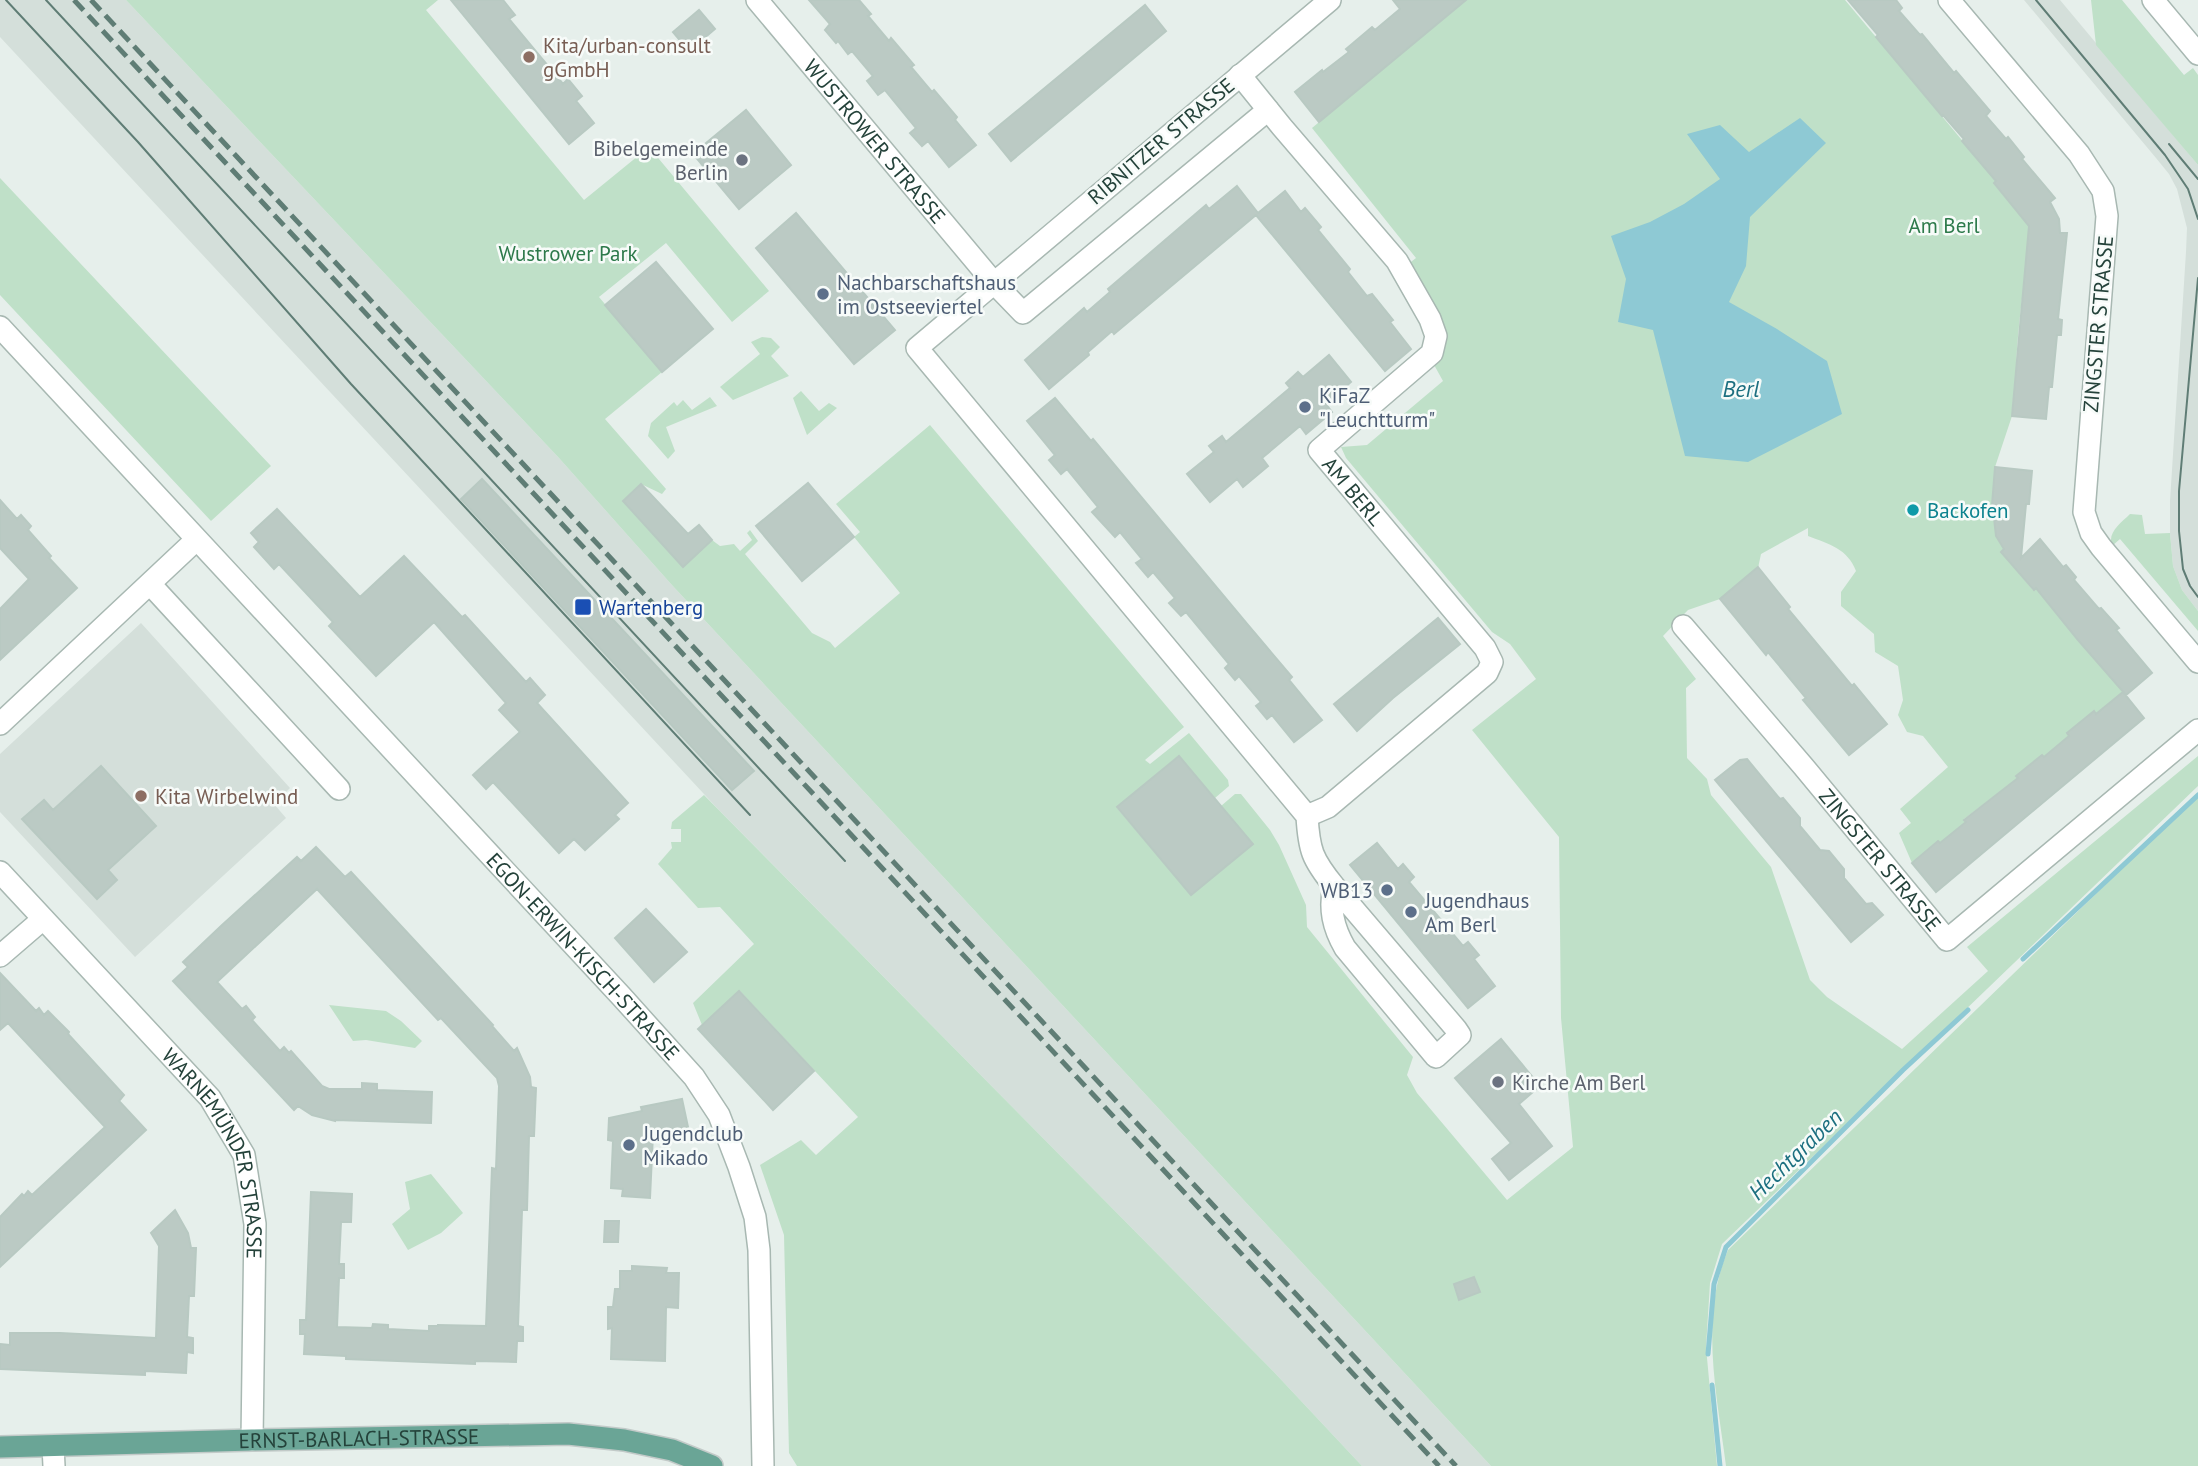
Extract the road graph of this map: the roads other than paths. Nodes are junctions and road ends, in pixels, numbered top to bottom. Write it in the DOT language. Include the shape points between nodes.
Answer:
graph roads {
  1 [pos="757,0"];
  2 [pos="1330,0"];
  3 [pos="1950,0"];
  4 [pos="2153,0"];
  5 [pos="2198,54"];
  6 [pos="1240,75"];
  7 [pos="1268,110"];
  8 [pos="994,283"];
  9 [pos="0,327"];
  10 [pos="197,540"];
  11 [pos="150,585"];
  12 [pos="1683,626"];
  13 [pos="2198,662"];
  14 [pos="0,724"];
  15 [pos="2198,730"];
  16 [pos="339,789"];
  17 [pos="1307,816"];
  18 [pos="0,872"];
  19 [pos="1335,886"];
  20 [pos="43,919"];
  21 [pos="0,956"];
  22 [pos="252,1440"];
  23 [pos="0,1447"];
  24 [pos="54,1456"];
  25 [pos="712,1466"];
  26 [pos="763,1466"];
  1 -- 8 [label="street, WUSTROWER STRASSE"];
  2 -- 6 [label="street, RIBNITZER STRASSE"];
  3 -- 13 [label="street, ZINGSTER STRASSE" via="2079,154 2103,191 2108,215 2084,512 2101,548"];
  4 -- 5 [label="street"];
  6 -- 7 [label="street, AM BERL"];
  6 -- 8 [label="street, RIBNITZER STRASSE"];
  7 -- 8 [label="street, RIBNITZER STRASSE" via="1023,313"];
  7 -- 17 [label="street, AM BERL" via="1397,261 1436,336 1432,353 1319,450 1492,662 1487,673 1328,807"];
  8 -- 17 [label="street, RIBNITZER STRASSE" via="917,348"];
  9 -- 10 [label="street, EGON-ERWIN-KISCH-STRASSE"];
  10 -- 11 [label="street"];
  10 -- 26 [label="street, EGON-ERWIN-KISCH-STRASSE" via="612,986 703,1089 719,1115 755,1217"];
  11 -- 14 [label="street"];
  11 -- 16 [label="street"];
  12 -- 15 [label="street, ZINGSTER STRASSE" via="1947,940"];
  17 -- 19 [label="street" via="1317,865"];
  18 -- 20 [label="street, WARNEMÜNDER STRASSE"];
  19 -- 19 [label="street" via="1460,1035 1436,1057 1336,932 1331,913"];
  20 -- 21 [label="street"];
  20 -- 22 [label="street, WARNEMÜNDER STRASSE" via="210,1098 244,1155 255,1224"];
  22 -- 24 [label="main road, ERNST-BARLACH-STRASSE"];
  22 -- 25 [label="main road, ERNST-BARLACH-STRASSE" via="568,1434 672,1450"];
  23 -- 24 [label="main road, ERNST-BARLACH-STRASSE"];
}
